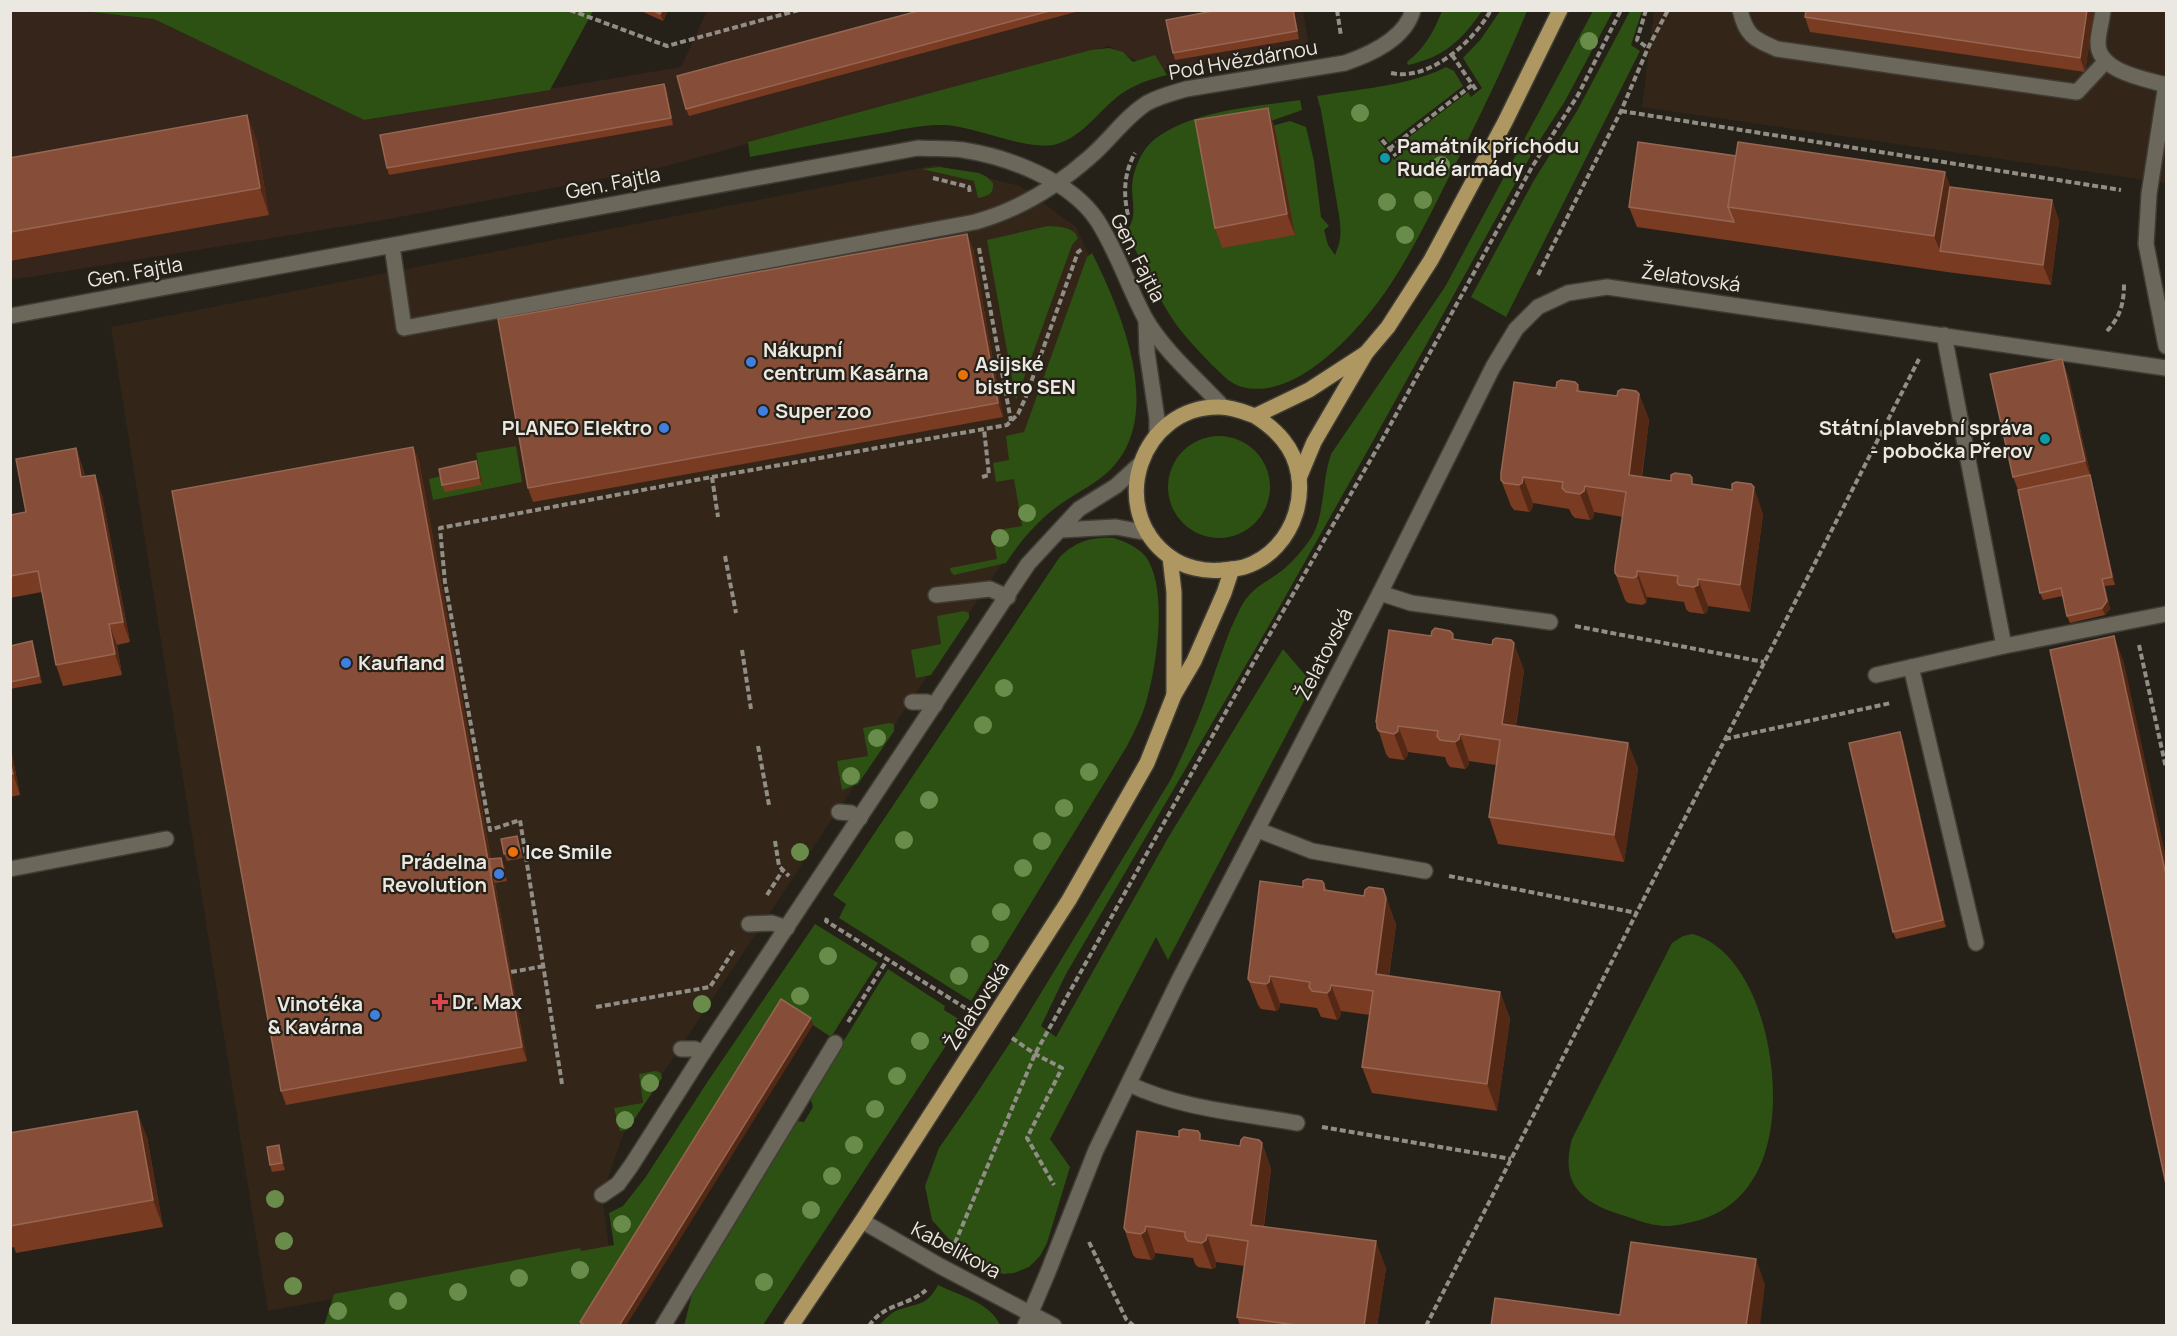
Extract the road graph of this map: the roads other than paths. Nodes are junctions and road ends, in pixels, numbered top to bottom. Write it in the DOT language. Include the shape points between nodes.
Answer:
graph roads {
  1 [pos="1413,10"];
  2 [pos="1560,10"];
  3 [pos="1740,10"];
  4 [pos="2103,10"];
  5 [pos="2106,61"];
  6 [pos="2166,85"];
  7 [pos="1056,184"];
  8 [pos="392,246"];
  9 [pos="10,316"];
  10 [pos="1146,320"];
  11 [pos="1938,334"];
  12 [pos="2166,346"];
  13 [pos="1366,353"];
  14 [pos="2166,368"];
  15 [pos="1223,407"];
  16 [pos="1255,416"];
  17 [pos="1157,434"];
  18 [pos="1139,465"];
  19 [pos="1299,478"];
  20 [pos="1061,530"];
  21 [pos="1148,533"];
  22 [pos="1170,557"];
  23 [pos="1232,569"];
  24 [pos="1380,593"];
  25 [pos="936,595"];
  26 [pos="1008,597"];
  27 [pos="2166,614"];
  28 [pos="1550,622"];
  29 [pos="2004,646"];
  30 [pos="1911,667"];
  31 [pos="1876,675"];
  32 [pos="1174,695"];
  33 [pos="912,702"];
  34 [pos="935,705"];
  35 [pos="839,812"];
  36 [pos="860,818"];
  37 [pos="1258,830"];
  38 [pos="166,839"];
  39 [pos="10,869"];
  40 [pos="1425,871"];
  41 [pos="749,924"];
  42 [pos="787,928"];
  43 [pos="1976,943"];
  44 [pos="835,1043"];
  45 [pos="681,1049"];
  46 [pos="703,1053"];
  47 [pos="1129,1084"];
  48 [pos="1297,1123"];
  49 [pos="602,1195"];
  50 [pos="862,1221"];
  51 [pos="1028,1319"];
  52 [pos="663,1326"];
  53 [pos="791,1326"];
  54 [pos="1054,1326"];
  1 -- 7 [label="street, Pod Hvězdárnou" via="1405,28 1389,41 1345,63 1164,95 1132,115 1108,141"];
  2 -- 13 [label="main road" via="1431,260 1388,327"];
  3 -- 5 [label="street" via="1744,27 1757,41 1778,49 2077,92"];
  4 -- 5 [label="street" via="2098,44"];
  5 -- 6 [label="street" via="2121,72"];
  6 -- 12 [label="street" via="2149,195 2146,244"];
  7 -- 8 [label="street, Gen. Fajtla" via="991,156 918,148"];
  7 -- 8 [label="street, Pod Hvězdárnou" via="1021,205 975,222 404,328"];
  7 -- 10 [label="street, Gen. Fajtla" via="1095,218"];
  8 -- 9 [label="street, Gen. Fajtla"];
  10 -- 15 [label="street, Gen. Fajtla"];
  10 -- 17 [label="street, Gen. Fajtla"];
  11 -- 14 [label="street, Želatovská"];
  11 -- 24 [label="street, Želatovská" via="1607,287 1568,292 1538,307 1516,329 1493,367"];
  11 -- 29 [label="street"];
  13 -- 16 [label="main road" via="1309,390"];
  13 -- 19 [label="main road" via="1314,442"];
  15 -- 16 [label="main road"];
  15 -- 17 [label="main road" via="1187,413"];
  16 -- 19 [label="main road" via="1285,441"];
  17 -- 18 [label="main road"];
  18 -- 20 [label="street" via="1116,486 1079,509"];
  18 -- 21 [label="main road" via="1138,507"];
  19 -- 23 [label="main road" via="1299,503 1284,537 1255,562"];
  20 -- 21 [label="street" via="1116,527"];
  20 -- 26 [label="street" via="1039,550"];
  21 -- 22 [label="main road"];
  22 -- 23 [label="main road" via="1212,571"];
  22 -- 32 [label="main road, Želatovská"];
  23 -- 32 [label="main road, Želatovská" via="1194,661"];
  24 -- 28 [label="street" via="1428,606"];
  24 -- 37 [label="street, Želatovská"];
  25 -- 26 [label="street" via="990,589"];
  26 -- 34 [label="street"];
  27 -- 29 [label="street"];
  29 -- 30 [label="street"];
  30 -- 31 [label="street"];
  30 -- 43 [label="street"];
  32 -- 50 [label="main road, Želatovská" via="1147,763 1069,900"];
  33 -- 34 [label="street"];
  34 -- 36 [label="street"];
  35 -- 36 [label="street"];
  36 -- 42 [label="street"];
  37 -- 40 [label="street" via="1312,851"];
  37 -- 47 [label="street, Želatovská"];
  38 -- 39 [label="street"];
  41 -- 42 [label="street" via="772,922"];
  42 -- 46 [label="street"];
  44 -- 52 [label="street"];
  45 -- 46 [label="street"];
  46 -- 49 [label="street" via="631,1166 618,1184"];
  47 -- 48 [label="street" via="1170,1100"];
  47 -- 51 [label="street, Želatovská" via="1082,1181"];
  50 -- 51 [label="street, Kabelíkova"];
  50 -- 53 [label="main road, Želatovská"];
  51 -- 54 [label="street, Kabelíkova"];
}
